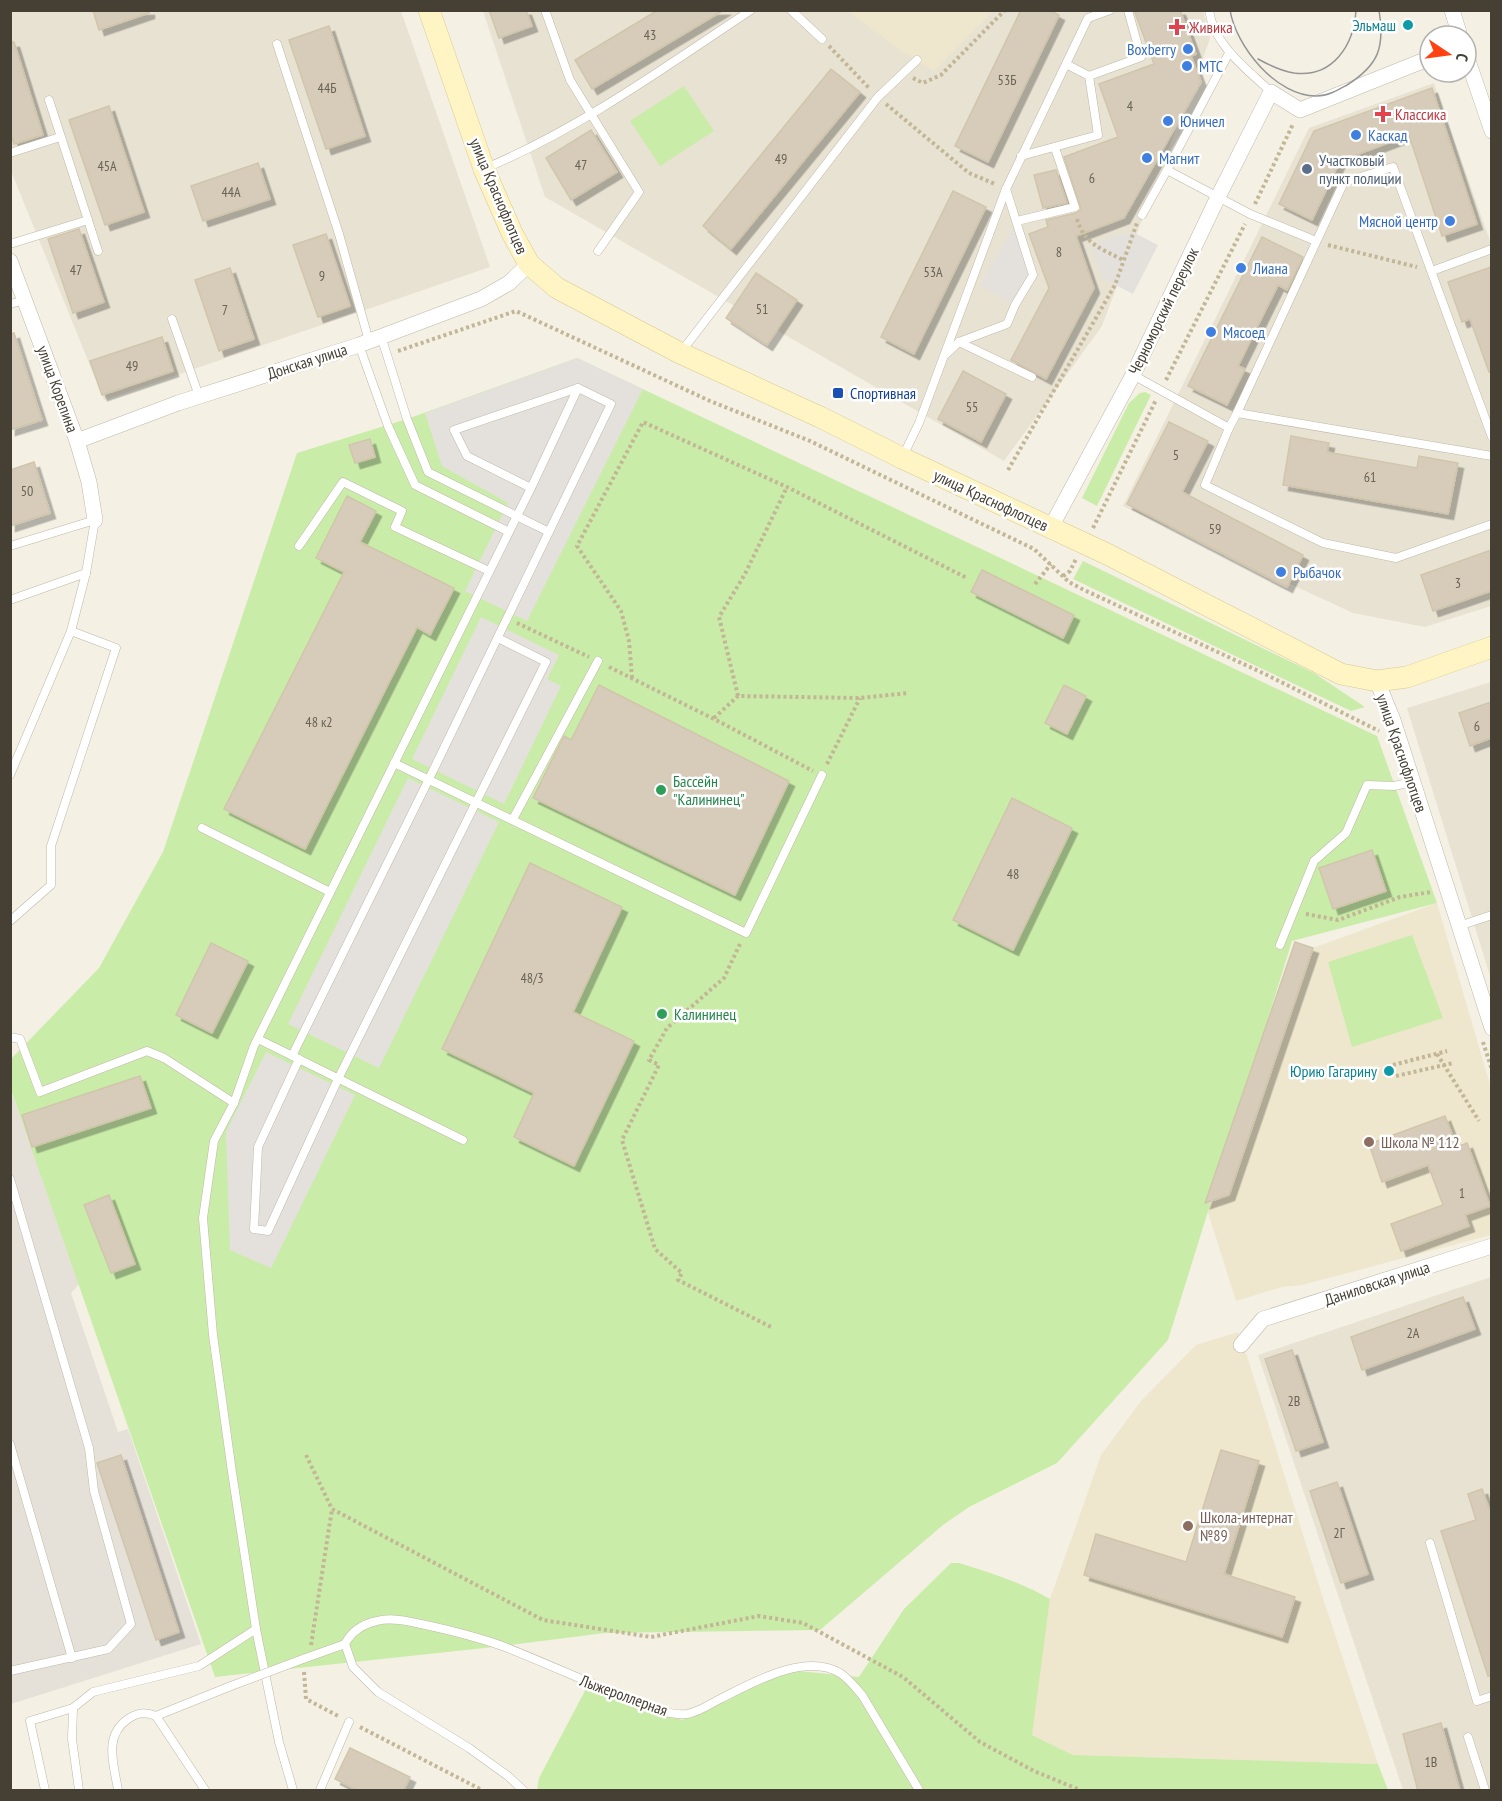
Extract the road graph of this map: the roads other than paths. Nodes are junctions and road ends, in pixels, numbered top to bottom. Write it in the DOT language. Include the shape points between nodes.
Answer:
graph roads {
  1 [pos="429,10"];
  2 [pos="545,10"];
  3 [pos="752,10"];
  4 [pos="791,10"];
  5 [pos="1110,10"];
  6 [pos="1128,10"];
  7 [pos="1209,10"];
  8 [pos="822,39"];
  9 [pos="277,44"];
  10 [pos="1229,53"];
  11 [pos="917,60"];
  12 [pos="1418,63"];
  13 [pos="1066,64"];
  14 [pos="1089,76"];
  15 [pos="1476,84"];
  16 [pos="1271,92"];
  17 [pos="49,100"];
  18 [pos="592,115"];
  19 [pos="1490,122"];
  20 [pos="60,137"];
  21 [pos="1055,148"];
  22 [pos="10,153"];
  23 [pos="1022,156"];
  24 [pos="484,169"];
  25 [pos="1167,170"];
  26 [pos="1006,189"];
  27 [pos="1218,197"];
  28 [pos="1142,215"];
  29 [pos="88,220"];
  30 [pos="1017,221"];
  31 [pos="1316,242"];
  32 [pos="10,244"];
  33 [pos="1491,249"];
  34 [pos="98,251"];
  35 [pos="598,251"];
  36 [pos="10,261"];
  37 [pos="529,264"];
  38 [pos="1432,271"];
  39 [pos="18,302"];
  40 [pos="172,319"];
  41 [pos="370,341"];
  42 [pos="959,342"];
  43 [pos="680,353"];
  44 [pos="943,357"];
  45 [pos="1133,375"];
  46 [pos="1032,377"];
  47 [pos="578,388"];
  48 [pos="199,396"];
  49 [pos="1237,413"];
  50 [pos="1229,428"];
  51 [pos="1491,437"];
  52 [pos="77,441"];
  53 [pos="1491,456"];
  54 [pos="902,458"];
  55 [pos="531,488"];
  56 [pos="518,516"];
  57 [pos="95,520"];
  58 [pos="1491,524"];
  59 [pos="1051,527"];
  60 [pos="509,532"];
  61 [pos="549,532"];
  62 [pos="10,546"];
  63 [pos="299,546"];
  64 [pos="489,571"];
  65 [pos="86,573"];
  66 [pos="10,600"];
  67 [pos="71,631"];
  68 [pos="498,638"];
  69 [pos="1491,647"];
  70 [pos="598,661"];
  71 [pos="1377,681"];
  72 [pos="394,763"];
  73 [pos="10,775"];
  74 [pos="822,776"];
  75 [pos="429,779"];
  76 [pos="1413,782"];
  77 [pos="477,802"];
  78 [pos="513,819"];
  79 [pos="202,828"];
  80 [pos="330,892"];
  81 [pos="1491,915"];
  82 [pos="10,921"];
  83 [pos="1459,926"];
  84 [pos="1280,945"];
  85 [pos="1491,1028"];
  86 [pos="10,1037"];
  87 [pos="258,1039"];
  88 [pos="295,1058"];
  89 [pos="338,1079"];
  90 [pos="234,1103"];
  91 [pos="463,1140"];
  92 [pos="10,1179"];
  93 [pos="1491,1246"];
  94 [pos="1241,1345"];
  95 [pos="10,1444"];
  96 [pos="1430,1543"];
  97 [pos="256,1629"];
  98 [pos="345,1644"];
  99 [pos="72,1658"];
  100 [pos="10,1671"];
  101 [pos="1491,1696"];
  102 [pos="73,1708"];
  103 [pos="156,1716"];
  104 [pos="349,1722"];
  105 [pos="1468,1737"];
  106 [pos="45,1791"];
  107 [pos="79,1791"];
  108 [pos="118,1791"];
  109 [pos="205,1791"];
  110 [pos="293,1791"];
  111 [pos="320,1791"];
  112 [pos="523,1791"];
  113 [pos="919,1791"];
  114 [pos="1485,1791"];
  1 -- 24 [label="main road, улица Краснофлотцев"];
  2 -- 18 [label="lane" via="570,81"];
  3 -- 18 [label="lane"];
  4 -- 8 [label="lane"];
  5 -- 13 [label="lane" via="1088,18"];
  6 -- 14 [label="lane" via="1141,57"];
  7 -- 10 [label="lane" via="1210,24"];
  9 -- 41 [label="lane"];
  10 -- 16 [label="lane"];
  10 -- 25 [label="lane"];
  11 -- 43 [label="lane" via="878,97"];
  12 -- 16 [label="street" via="1300,110"];
  13 -- 14 [label="lane"];
  13 -- 23 [label="lane"];
  14 -- 21 [label="lane" via="1098,135"];
  15 -- 19 [label="street"];
  16 -- 27 [label="street, Черноморский переулок"];
  17 -- 20 [label="lane"];
  18 -- 24 [label="lane"];
  18 -- 35 [label="lane" via="639,192"];
  20 -- 22 [label="lane"];
  20 -- 29 [label="lane"];
  21 -- 23 [label="lane"];
  21 -- 30 [label="lane" via="1075,207"];
  23 -- 26 [label="lane"];
  24 -- 37 [label="main road, улица Краснофлотцев"];
  25 -- 27 [label="lane"];
  25 -- 28 [label="lane"];
  26 -- 30 [label="lane"];
  26 -- 44 [label="lane"];
  27 -- 31 [label="lane"];
  27 -- 45 [label="street, Черноморский переулок"];
  29 -- 32 [label="lane"];
  29 -- 34 [label="lane"];
  30 -- 42 [label="lane" via="1034,274 1006,324"];
  31 -- 38 [label="lane" via="1344,182 1393,167"];
  31 -- 49 [label="lane"];
  33 -- 38 [label="lane"];
  36 -- 39 [label="street, улица Корепина"];
  37 -- 41 [label="street, Донская улица" via="509,283 481,299"];
  37 -- 43 [label="main road, улица Краснофлотцев" via="557,288"];
  38 -- 51 [label="lane"];
  39 -- 52 [label="street, улица Корепина"];
  40 -- 48 [label="lane"];
  41 -- 48 [label="street, Донская улица"];
  41 -- 56 [label="lane" via="387,356 428,472"];
  41 -- 60 [label="lane" via="388,426 416,485"];
  42 -- 44 [label="lane"];
  42 -- 46 [label="lane"];
  43 -- 54 [label="main road, улица Краснофлотцев"];
  44 -- 54 [label="lane"];
  45 -- 50 [label="lane"];
  45 -- 59 [label="street, Черноморский переулок"];
  47 -- 55 [label="lane"];
  47 -- 55 [label="lane" via="454,430 467,456"];
  47 -- 61 [label="lane" via="611,404"];
  48 -- 52 [label="street, Донская улица"];
  49 -- 50 [label="lane"];
  49 -- 53 [label="lane"];
  50 -- 58 [label="lane" via="1204,485 1323,543 1396,558"];
  52 -- 57 [label="street, улица Корепина"];
  54 -- 59 [label="main road, улица Краснофлотцев"];
  55 -- 56 [label="lane"];
  56 -- 60 [label="lane"];
  56 -- 61 [label="lane"];
  57 -- 62 [label="lane"];
  57 -- 65 [label="lane"];
  59 -- 71 [label="main road, улица Краснофлотцев" via="1341,674"];
  60 -- 64 [label="lane"];
  61 -- 68 [label="lane"];
  63 -- 64 [label="lane" via="343,482 402,511 395,527"];
  64 -- 72 [label="lane"];
  65 -- 66 [label="lane"];
  65 -- 67 [label="lane"];
  67 -- 73 [label="lane"];
  67 -- 82 [label="lane" via="116,648 51,846 51,885"];
  68 -- 75 [label="lane"];
  68 -- 77 [label="lane" via="546,662"];
  69 -- 71 [label="main road" via="1407,677"];
  70 -- 78 [label="lane"];
  71 -- 76 [label="street, улица Краснофлотцев"];
  72 -- 75 [label="lane"];
  72 -- 80 [label="lane"];
  74 -- 78 [label="lane" via="746,933"];
  75 -- 77 [label="lane"];
  75 -- 88 [label="lane"];
  76 -- 83 [label="street, улица Краснофлотцев"];
  76 -- 84 [label="lane" via="1367,785 1346,833 1314,861"];
  77 -- 78 [label="lane"];
  77 -- 89 [label="lane"];
  79 -- 80 [label="lane"];
  80 -- 87 [label="lane"];
  81 -- 83 [label="lane"];
  83 -- 85 [label="street, улица Краснофлотцев"];
  86 -- 90 [label="lane" via="20,1039 39,1092 147,1052 164,1058"];
  87 -- 88 [label="lane"];
  87 -- 90 [label="lane"];
  88 -- 89 [label="lane"];
  88 -- 89 [label="lane" via="258,1147 254,1229 268,1230"];
  89 -- 91 [label="lane"];
  90 -- 97 [label="lane" via="214,1141 203,1218 214,1346"];
  92 -- 99 [label="lane" via="89,1448 94,1491 131,1624 108,1649"];
  93 -- 94 [label="street, Даниловская улица" via="1263,1319"];
  95 -- 99 [label="lane"];
  96 -- 101 [label="lane" via="1477,1701"];
  97 -- 102 [label="lane" via="199,1666 93,1692"];
  97 -- 110 [label="lane"];
  98 -- 103 [label="lane, Лыжероллерная, bridge"];
  98 -- 112 [label="lane" via="353,1667 378,1692 469,1748"];
  98 -- 113 [label="lane, Лыжероллерная" via="361,1627 378,1620 443,1628 503,1646 676,1714 699,1710 782,1671 823,1667 839,1672 862,1695"];
  99 -- 100 [label="lane"];
  102 -- 106 [label="lane" via="30,1721"];
  102 -- 107 [label="lane" via="72,1739"];
  103 -- 108 [label="lane, Лыжероллерная" via="147,1712 135,1715 118,1728 111,1749"];
  103 -- 109 [label="lane"];
  104 -- 111 [label="lane"];
  105 -- 114 [label="lane"];
}
